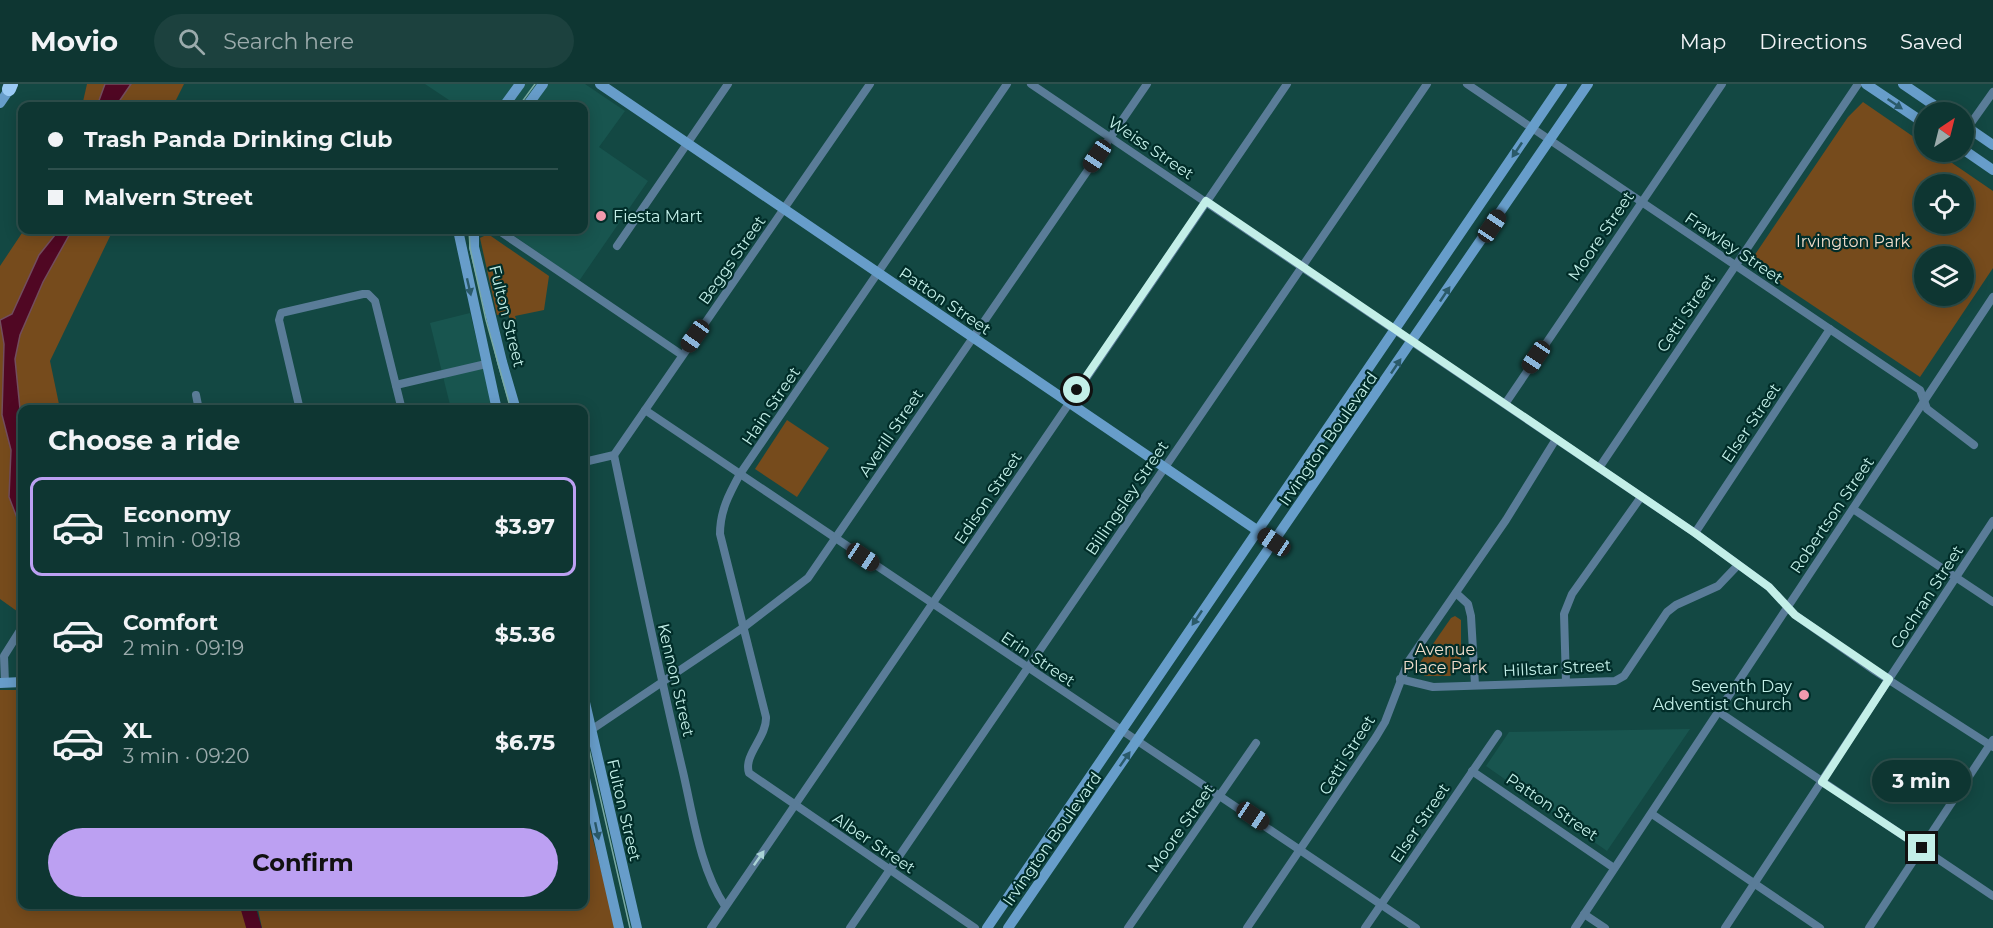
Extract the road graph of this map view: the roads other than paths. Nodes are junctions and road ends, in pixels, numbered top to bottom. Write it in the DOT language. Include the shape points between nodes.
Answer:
graph roads {
  1 [pos="520,84"];
  2 [pos="543,84"];
  3 [pos="600,84"];
  4 [pos="728,84"];
  5 [pos="870,84"];
  6 [pos="1007,84"];
  7 [pos="1031,84"];
  8 [pos="1147,84"];
  9 [pos="1287,84"];
  10 [pos="1427,84"];
  11 [pos="1467,84"];
  12 [pos="1562,84"];
  13 [pos="1588,84"];
  14 [pos="1722,84"];
  15 [pos="1858,84"];
  16 [pos="1866,84"];
  17 [pos="1903,84"];
  18 [pos="11,86"];
  19 [pos="1993,92"];
  20 [pos="507,102"];
  21 [pos="530,102"];
  22 [pos="1929,102"];
  23 [pos="0,103"];
  24 [pos="1914,116"];
  25 [pos="1974,117"];
  26 [pos="1532,128"];
  27 [pos="1974,134"];
  28 [pos="1110,137"];
  29 [pos="1550,140"];
  30 [pos="687,143"];
  31 [pos="1993,146"];
  32 [pos="1974,157"];
  33 [pos="1993,170"];
  34 [pos="1206,201"];
  35 [pos="1641,201"];
  36 [pos="784,208"];
  37 [pos="1463,230"];
  38 [pos="459,234"];
  39 [pos="474,234"];
  40 [pos="504,234"];
  41 [pos="1480,243"];
  42 [pos="617,246"];
  43 [pos="1735,265"];
  44 [pos="1302,266"];
  45 [pos="878,273"];
  46 [pos="1993,297"];
  47 [pos="1990,307"];
  48 [pos="1830,329"];
  49 [pos="1395,331"];
  50 [pos="972,337"];
  51 [pos="1412,342"];
  52 [pos="682,355"];
  53 [pos="486,364"];
  54 [pos="396,385"];
  55 [pos="196,395"];
  56 [pos="1924,400"];
  57 [pos="1069,402"];
  58 [pos="1505,404"];
  59 [pos="198,405"];
  60 [pos="299,405"];
  61 [pos="401,405"];
  62 [pos="496,405"];
  63 [pos="515,405"];
  64 [pos="645,410"];
  65 [pos="1332,422"];
  66 [pos="1349,435"];
  67 [pos="1556,439"];
  68 [pos="1974,445"];
  69 [pos="614,455"];
  70 [pos="588,461"];
  71 [pos="1164,467"];
  72 [pos="1599,468"];
  73 [pos="740,474"];
  74 [pos="1641,497"];
  75 [pos="1853,509"];
  76 [pos="1993,521"];
  77 [pos="1257,530"];
  78 [pos="1695,533"];
  79 [pos="836,538"];
  80 [pos="1274,542"];
  81 [pos="1738,565"];
  82 [pos="1955,577"];
  83 [pos="1456,593"];
  84 [pos="1210,599"];
  85 [pos="1993,602"];
  86 [pos="932,604"];
  87 [pos="1787,606"];
  88 [pos="1226,610"];
  89 [pos="744,627"];
  90 [pos="18,634"];
  91 [pos="1028,668"];
  92 [pos="1889,679"];
  93 [pos="1400,680"];
  94 [pos="18,682"];
  95 [pos="1566,682"];
  96 [pos="3,683"];
  97 [pos="662,685"];
  98 [pos="1475,685"];
  99 [pos="1719,711"];
  100 [pos="588,716"];
  101 [pos="591,730"];
  102 [pos="1121,731"];
  103 [pos="1498,734"];
  104 [pos="1137,741"];
  105 [pos="1256,743"];
  106 [pos="1992,744"];
  107 [pos="1472,771"];
  108 [pos="758,780"];
  109 [pos="1822,782"];
  110 [pos="588,792"];
  111 [pos="1220,794"];
  112 [pos="795,806"];
  113 [pos="1652,814"];
  114 [pos="1052,832"];
  115 [pos="1067,842"];
  116 [pos="1922,848"];
  117 [pos="1302,849"];
  118 [pos="1614,868"];
  119 [pos="890,870"];
  120 [pos="1755,883"];
  121 [pos="1993,896"];
  122 [pos="1381,904"];
  123 [pos="725,906"];
  124 [pos="1584,914"];
  125 [pos="619,928"];
  126 [pos="637,928"];
  127 [pos="711,928"];
  128 [pos="850,928"];
  129 [pos="975,928"];
  130 [pos="987,928"];
  131 [pos="1008,928"];
  132 [pos="1128,928"];
  133 [pos="1247,928"];
  134 [pos="1365,928"];
  135 [pos="1416,928"];
  136 [pos="1575,928"];
  137 [pos="1605,928"];
  138 [pos="1725,928"];
  139 [pos="1820,928"];
  140 [pos="1869,928"];
  1 -- 20 [label="main road"];
  2 -- 21 [label="main road"];
  3 -- 30 [label="main road, Patton Street"];
  4 -- 30 [label="street"];
  5 -- 36 [label="street, Beggs Street"];
  6 -- 45 [label="street, Hain Street"];
  7 -- 28 [label="street, Weiss Street"];
  8 -- 28 [label="street, Averill Street"];
  9 -- 34 [label="street, Edison Street"];
  10 -- 44 [label="street, Billingsley Street"];
  11 -- 26 [label="street, Frawley Street"];
  12 -- 26 [label="main road, Irvington Boulevard"];
  13 -- 29 [label="main road, Irvington Boulevard"];
  14 -- 35 [label="street, Moore Street"];
  15 -- 43 [label="street, Cetti Street"];
  16 -- 24 [label="main road, one-way"];
  17 -- 22 [label="main road"];
  18 -- 23 [label="main road"];
  19 -- 25 [label="street"];
  26 -- 29 [label="street, Frawley Street"];
  26 -- 37 [label="main road, Irvington Boulevard, one-way"];
  27 -- 31 [label="main road"];
  28 -- 34 [label="street, Weiss Street"];
  28 -- 50 [label="street, Averill Street"];
  29 -- 35 [label="street, Frawley Street"];
  29 -- 41 [label="main road, Irvington Boulevard"];
  30 -- 36 [label="main road, Patton Street"];
  30 -- 42 [label="street"];
  32 -- 33 [label="main road"];
  34 -- 44 [label="street, Weiss Street"];
  34 -- 57 [label="street, Edison Street"];
  35 -- 43 [label="street, Frawley Street"];
  35 -- 58 [label="street, Moore Street"];
  36 -- 45 [label="main road, Patton Street"];
  36 -- 52 [label="street, Beggs Street"];
  37 -- 41 [label="main road"];
  37 -- 49 [label="main road, Irvington Boulevard"];
  38 -- 53 [label="main road, Fulton Street, one-way"];
  39 -- 63 [label="main road, Fulton Street" via="482,281"];
  40 -- 52 [label="street"];
  51 -- 41 [label="main road, Irvington Boulevard, one-way"];
  43 -- 48 [label="street, Frawley Street"];
  43 -- 72 [label="street, Cetti Street"];
  44 -- 49 [label="street, Weiss Street"];
  44 -- 71 [label="street, Billingsley Street"];
  45 -- 50 [label="main road, Patton Street"];
  45 -- 73 [label="street, Hain Street"];
  46 -- 47 [label="street, Robertson Street"];
  47 -- 56 [label="street, Robertson Street"];
  48 -- 56 [label="street, Frawley Street" via="1920,390"];
  48 -- 78 [label="street, Elser Street"];
  49 -- 51 [label="street, Weiss Street"];
  49 -- 65 [label="main road, Irvington Boulevard"];
  50 -- 57 [label="main road, Patton Street"];
  50 -- 79 [label="street, Averill Street"];
  51 -- 58 [label="street, Weiss Street"];
  66 -- 51 [label="main road, Irvington Boulevard, one-way"];
  52 -- 64 [label="street, Beggs Street"];
  53 -- 54 [label="street"];
  53 -- 62 [label="main road, Fulton Street"];
  54 -- 60 [label="street" via="378,313 372,297 363,294 281,313 279,320"];
  54 -- 61 [label="street"];
  55 -- 59 [label="street"];
  56 -- 68 [label="street, Frawley Street" via="1927,409"];
  56 -- 75 [label="street, Robertson Street"];
  57 -- 71 [label="main road, Patton Street"];
  57 -- 86 [label="street, Edison Street"];
  58 -- 67 [label="street, Weiss Street"];
  64 -- 69 [label="street, Beggs Street"];
  64 -- 73 [label="street, Erin Street"];
  65 -- 66 [label="main road"];
  65 -- 77 [label="main road, Irvington Boulevard"];
  66 -- 80 [label="main road, Irvington Boulevard"];
  67 -- 72 [label="street, Weiss Street"];
  67 -- 83 [label="street, Cetti Street"];
  69 -- 70 [label="street"];
  69 -- 97 [label="street, Kennon Street"];
  71 -- 77 [label="main road, Patton Street"];
  71 -- 91 [label="street, Billingsley Street"];
  72 -- 74 [label="street, Weiss Street"];
  73 -- 79 [label="street, Erin Street"];
  73 -- 89 [label="street, Hain Street" via="723,507 720,534"];
  74 -- 78 [label="street, Weiss Street"];
  74 -- 95 [label="street" via="1572,594 1564,614"];
  75 -- 82 [label="street"];
  75 -- 87 [label="street, Robertson Street"];
  76 -- 82 [label="street, Cochran Street"];
  77 -- 80 [label="main road, Patton Street"];
  77 -- 84 [label="main road, Irvington Boulevard"];
  78 -- 81 [label="street, Weiss Street"];
  79 -- 86 [label="street, Erin Street"];
  79 -- 89 [label="street, Averill Street" via="801,585"];
  80 -- 88 [label="main road, Irvington Boulevard"];
  81 -- 87 [label="street, Weiss Street" via="1769,587"];
  81 -- 95 [label="street, Hillstar Street" via="1718,586 1667,612 1624,676 1614,681"];
  82 -- 85 [label="street"];
  82 -- 92 [label="street, Cochran Street"];
  83 -- 93 [label="street, Cetti Street" via="1408,662"];
  83 -- 98 [label="street" via="1468,604 1472,616"];
  84 -- 88 [label="main road"];
  84 -- 102 [label="main road, Irvington Boulevard, one-way"];
  86 -- 91 [label="street, Erin Street"];
  86 -- 112 [label="street, Edison Street"];
  87 -- 92 [label="street, Weiss Street"];
  87 -- 99 [label="street, Robertson Street"];
  88 -- 104 [label="main road, Irvington Boulevard"];
  89 -- 97 [label="street, Averill Street"];
  89 -- 108 [label="street, Hain Street" via="766,717 765,732 747,768"];
  90 -- 96 [label="street" via="3,656"];
  91 -- 102 [label="street, Erin Street"];
  91 -- 119 [label="street, Billingsley Street"];
  92 -- 106 [label="street, Weiss Street"];
  92 -- 109 [label="street, Cochran Street"];
  93 -- 98 [label="street, Hillstar Street" via="1433,687"];
  93 -- 117 [label="street, Cetti Street" via="1385,722"];
  94 -- 96 [label="main road"];
  95 -- 98 [label="street, Hillstar Street"];
  97 -- 101 [label="street, Averill Street"];
  97 -- 123 [label="street, Kennon Street" via="713,884"];
  99 -- 109 [label="street"];
  99 -- 113 [label="street, Robertson Street"];
  100 -- 101 [label="main road, Fulton Street"];
  101 -- 126 [label="main road, Fulton Street"];
  102 -- 104 [label="street, Erin Street"];
  102 -- 114 [label="main road, Irvington Boulevard"];
  103 -- 107 [label="street, Elser Street"];
  104 -- 111 [label="street, Erin Street"];
  115 -- 104 [label="main road, Irvington Boulevard, one-way"];
  105 -- 111 [label="street, Moore Street"];
  106 -- 116 [label="street"];
  107 -- 118 [label="street, Patton Street"];
  107 -- 122 [label="street, Elser Street"];
  108 -- 112 [label="street, Alber Street"];
  109 -- 116 [label="street"];
  109 -- 120 [label="street, Cochran Street"];
  110 -- 125 [label="main road, Fulton Street, one-way"];
  111 -- 117 [label="street, Erin Street"];
  111 -- 132 [label="street, Moore Street"];
  112 -- 119 [label="street, Alber Street"];
  123 -- 112 [label="street, Edison Street, one-way"];
  113 -- 118 [label="street, Robertson Street"];
  113 -- 120 [label="street"];
  114 -- 115 [label="main road"];
  114 -- 130 [label="main road, Irvington Boulevard"];
  115 -- 131 [label="main road, Irvington Boulevard"];
  116 -- 121 [label="street"];
  116 -- 140 [label="street"];
  117 -- 122 [label="street, Erin Street"];
  117 -- 133 [label="street, Cetti Street"];
  118 -- 124 [label="street, Robertson Street"];
  119 -- 128 [label="street, Billingsley Street"];
  119 -- 129 [label="street, Alber Street"];
  120 -- 138 [label="street, Cochran Street"];
  120 -- 139 [label="street"];
  122 -- 134 [label="street, Elser Street"];
  122 -- 135 [label="street, Erin Street"];
  123 -- 127 [label="street, Edison Street"];
  124 -- 136 [label="street, Robertson Street"];
  124 -- 137 [label="street"];
}
